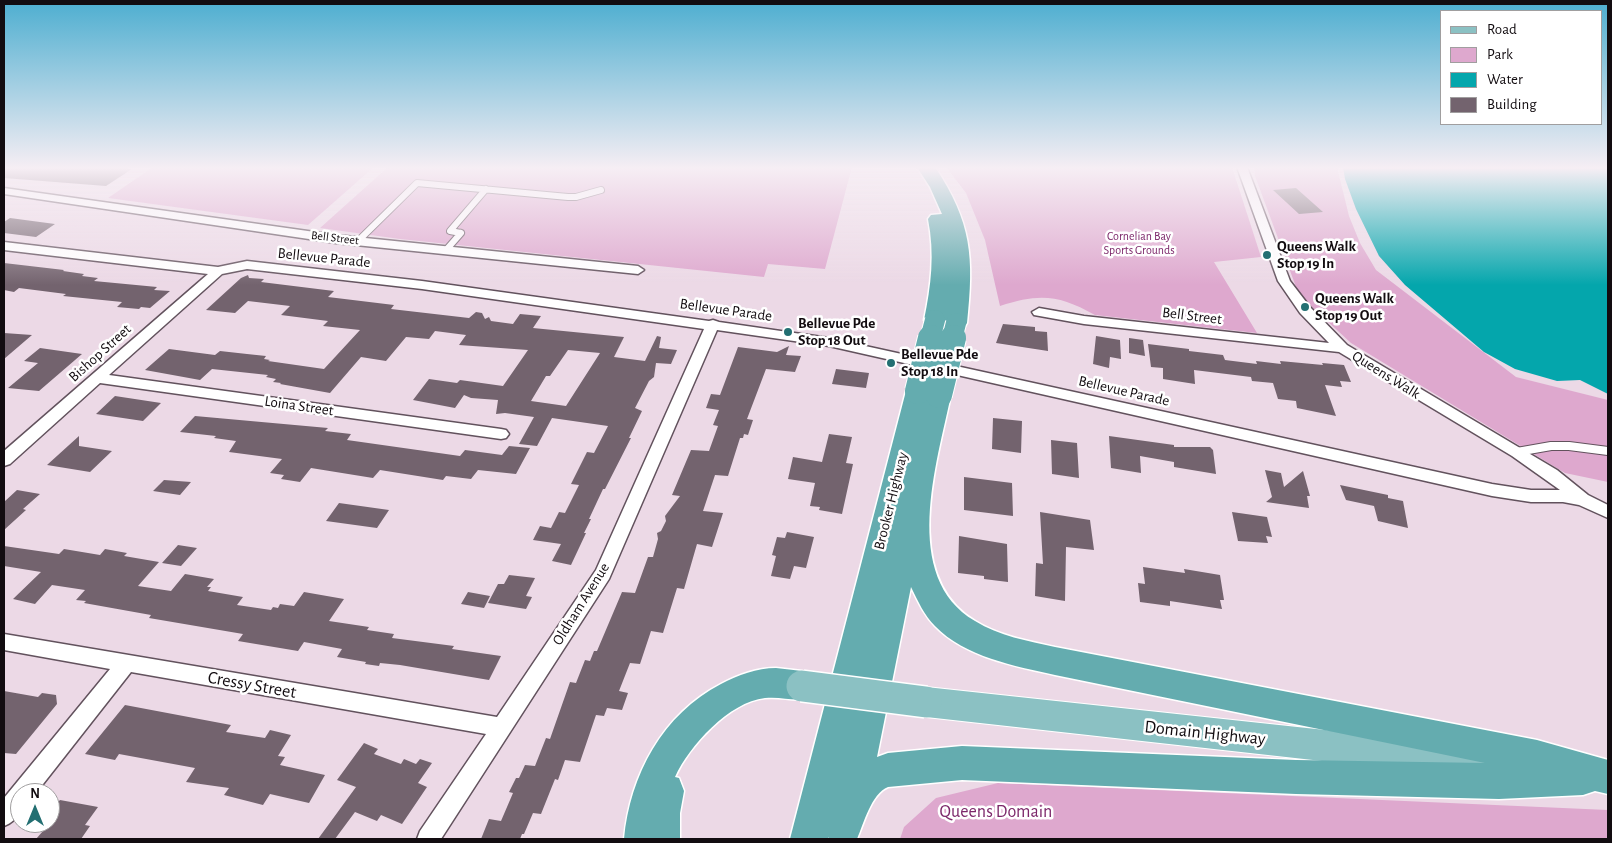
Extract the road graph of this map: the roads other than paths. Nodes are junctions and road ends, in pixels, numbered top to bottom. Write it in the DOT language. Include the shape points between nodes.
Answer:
graph roads {
  1 [pos="113,206"];
  2 [pos="393,206"];
  3 [pos="471,206"];
  4 [pos="933,206"];
  5 [pos="949,206"];
  6 [pos="1256,206"];
  7 [pos="358,241"];
  8 [pos="4,246"];
  9 [pos="447,249"];
  10 [pos="638,270"];
  11 [pos="218,271"];
  12 [pos="1039,312"];
  13 [pos="945,322"];
  14 [pos="713,324"];
  15 [pos="1342,348"];
  16 [pos="97,378"];
  17 [pos="929,393"];
  18 [pos="501,434"];
  19 [pos="1608,451"];
  20 [pos="1517,452"];
  21 [pos="4,460"];
  22 [pos="918,485"];
  23 [pos="1582,499"];
  24 [pos="1608,512"];
  25 [pos="4,642"];
  26 [pos="126,664"];
  27 [pos="802,686"];
  28 [pos="501,727"];
  29 [pos="1608,777"];
  30 [pos="30,783"];
  31 [pos="842,834"];
  32 [pos="428,839"];
  33 [pos="643,839"];
  34 [pos="661,839"];
  35 [pos="809,839"];
  1 -- 7 [label="street, Bell Street"];
  2 -- 7 [label="lane"];
  3 -- 9 [label="lane" via="450,231 461,233"];
  4 -- 13 [label="highway, Brooker Highway" via="942,238"];
  5 -- 13 [label="highway" via="959,239 962,271"];
  6 -- 15 [label="street, Queens Walk" via="1284,281 1304,310"];
  7 -- 9 [label="street, Bell Street"];
  8 -- 11 [label="street, Bellevue Parade"];
  9 -- 10 [label="street, Bell Street"];
  11 -- 14 [label="street, Bellevue Parade" via="246,265"];
  11 -- 16 [label="street, Bishop Street"];
  12 -- 15 [label="street, Bell Street" via="1093,321"];
  13 -- 17 [label="highway, Brooker Highway, bridge"];
  14 -- 23 [label="street, Bellevue Parade" via="829,342 1492,490 1524,496"];
  14 -- 28 [label="street, Oldham Avenue" via="603,574"];
  15 -- 20 [label="street, Queens Walk"];
  16 -- 18 [label="street, Loina Street"];
  16 -- 21 [label="street, Bishop Street"];
  17 -- 22 [label="highway, Brooker Highway"];
  17 -- 35 [label="highway, Brooker Highway"];
  19 -- 20 [label="lane" via="1551,446"];
  20 -- 23 [label="street, Queens Walk"];
  22 -- 29 [label="highway" via="917,550 921,574 932,599 946,618 973,637 1001,649 1537,757"];
  22 -- 31 [label="highway, Brooker Highway"];
  23 -- 24 [label="street, Queens Walk"];
  25 -- 26 [label="street, Cressy Street"];
  26 -- 28 [label="street, Cressy Street"];
  26 -- 30 [label="street"];
  27 -- 29 [label="main road, Domain Highway, bridge"];
  27 -- 33 [label="highway" via="781,682 755,685 722,701 692,722 673,746 654,781 644,815"];
  27 -- 34 [label="highway" via="773,693 743,706 720,719 699,738 684,757 666,792"];
  28 -- 32 [label="street, Oldham Avenue"];
  29 -- 31 [label="highway" via="1499,781 1296,777 962,763 888,770 870,777 859,792"];
}
